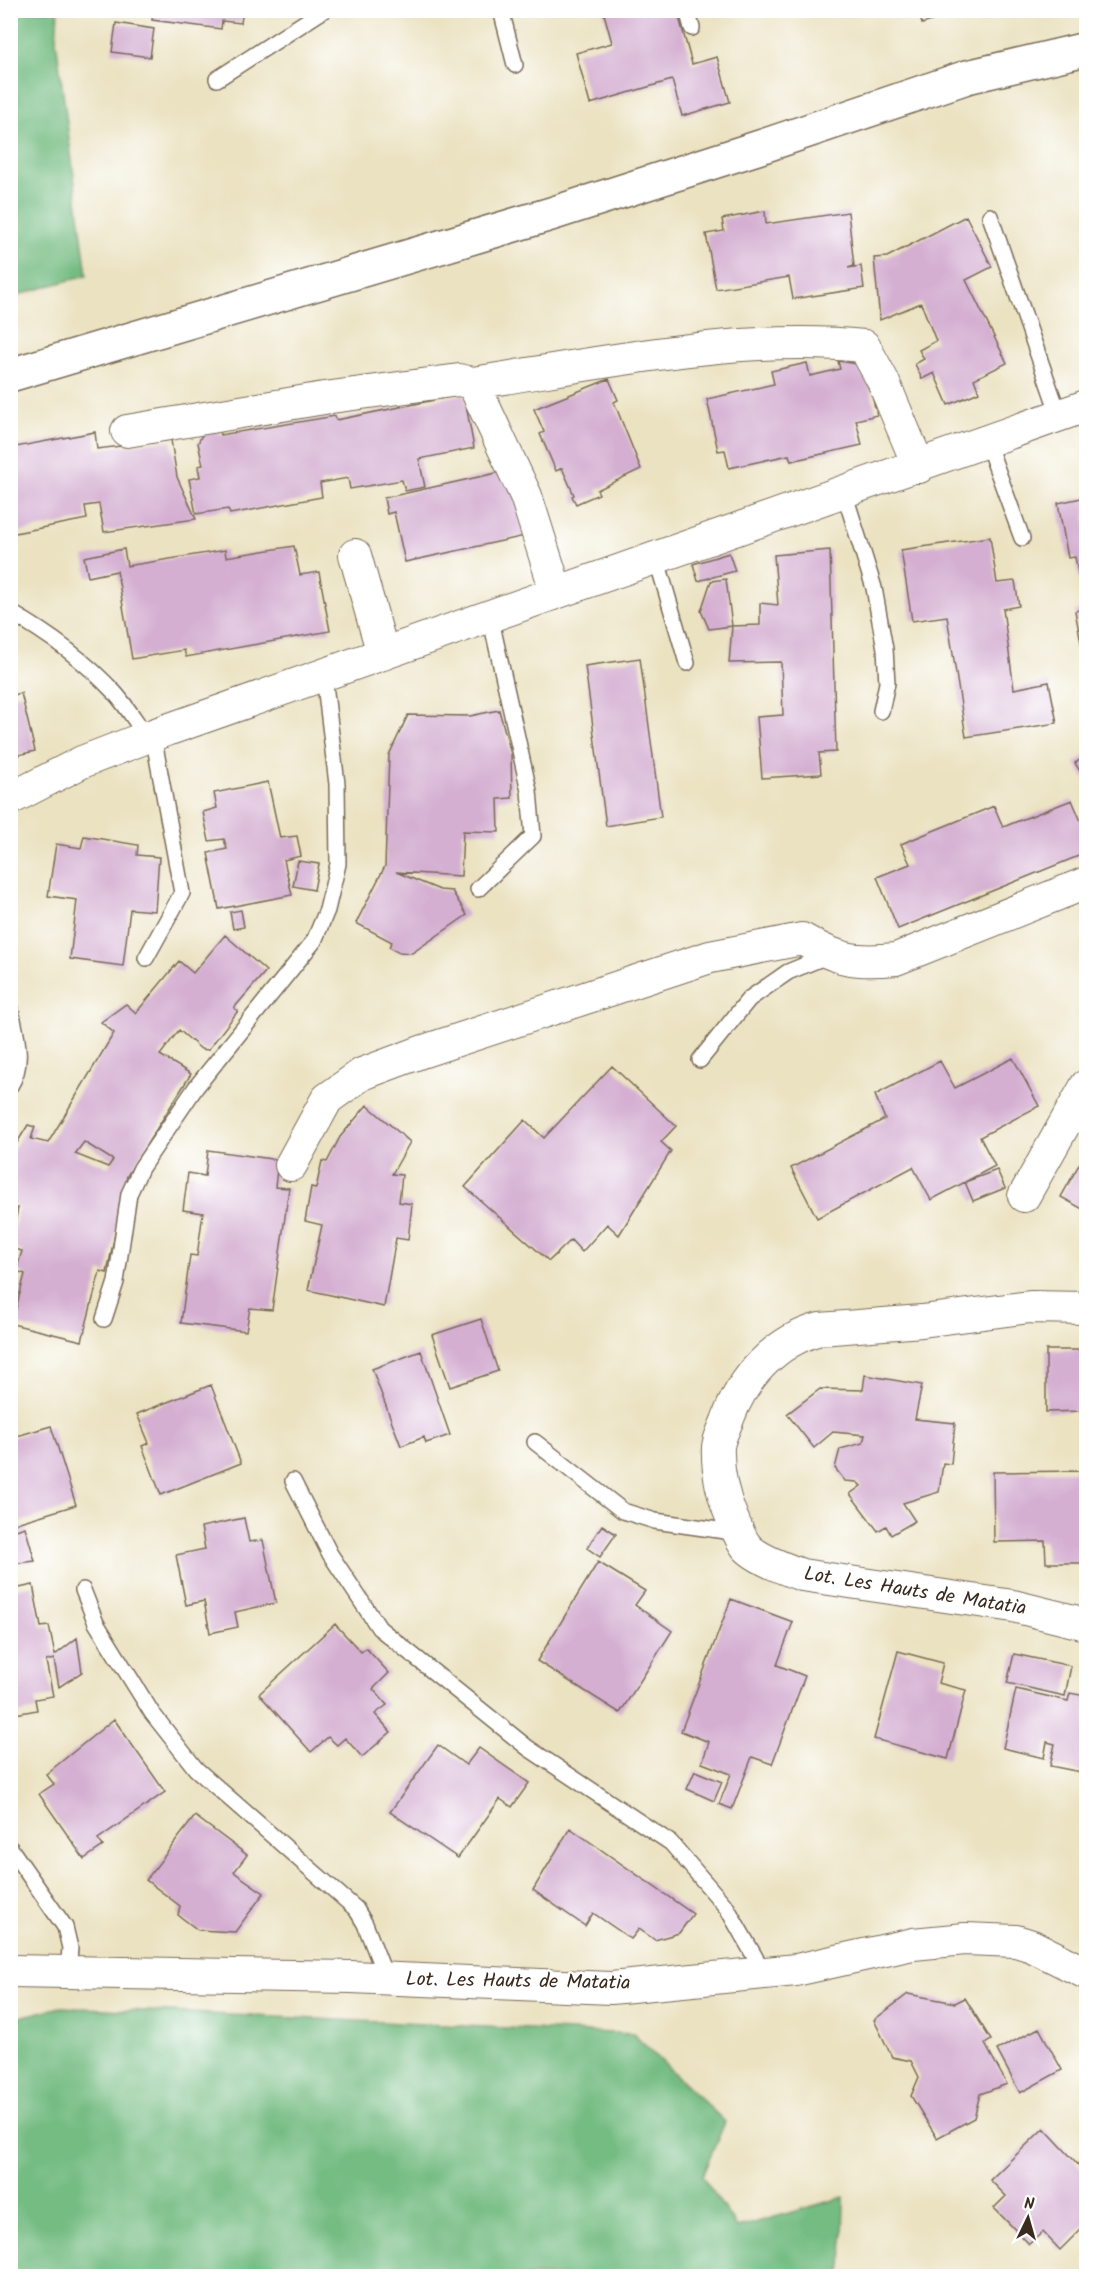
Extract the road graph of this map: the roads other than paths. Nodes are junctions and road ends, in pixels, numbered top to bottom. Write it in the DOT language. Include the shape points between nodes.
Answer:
graph roads {
  1 [pos="324,10"];
  2 [pos="501,10"];
  3 [pos="687,10"];
  4 [pos="692,28"];
  5 [pos="1086,49"];
  6 [pos="515,65"];
  7 [pos="217,79"];
  8 [pos="990,216"];
  9 [pos="10,375"];
  10 [pos="473,383"];
  11 [pos="1073,411"];
  12 [pos="127,431"];
  13 [pos="987,442"];
  14 [pos="919,467"];
  15 [pos="844,492"];
  16 [pos="1022,538"];
  17 [pos="355,555"];
  18 [pos="656,557"];
  19 [pos="556,591"];
  20 [pos="10,612"];
  21 [pos="490,616"];
  22 [pos="383,654"];
  23 [pos="687,663"];
  24 [pos="324,676"];
  25 [pos="881,711"];
  26 [pos="150,736"];
  27 [pos="10,799"];
  28 [pos="1086,884"];
  29 [pos="478,889"];
  30 [pos="829,955"];
  31 [pos="146,958"];
  32 [pos="10,1005"];
  33 [pos="699,1060"];
  34 [pos="10,1086"];
  35 [pos="1086,1086"];
  36 [pos="291,1165"];
  37 [pos="1024,1196"];
  38 [pos="1086,1308"];
  39 [pos="104,1319"];
  40 [pos="535,1442"];
  41 [pos="293,1481"];
  42 [pos="738,1533"];
  43 [pos="83,1590"];
  44 [pos="1086,1624"];
  45 [pos="10,1848"];
  46 [pos="10,1971"];
  47 [pos="68,1972"];
  48 [pos="764,1973"];
  49 [pos="1086,1973"];
  50 [pos="386,1978"];
  1 -- 7 [label="lane"];
  2 -- 6 [label="lane"];
  3 -- 4 [label="lane"];
  5 -- 9 [label="main road" via="967,77 551,214"];
  8 -- 11 [label="lane"];
  10 -- 12 [label="street" via="459,380 324,398"];
  10 -- 14 [label="street" via="716,348 826,342 864,346"];
  10 -- 19 [label="street" via="526,496"];
  11 -- 13 [label="street"];
  13 -- 14 [label="street"];
  13 -- 16 [label="lane"];
  14 -- 15 [label="street"];
  15 -- 18 [label="street"];
  15 -- 25 [label="lane" via="874,588 885,649 888,683"];
  17 -- 22 [label="street"];
  18 -- 19 [label="street"];
  18 -- 23 [label="lane"];
  19 -- 21 [label="street"];
  20 -- 26 [label="lane" via="34,625 92,671 115,692"];
  21 -- 22 [label="street"];
  21 -- 29 [label="lane" via="529,791 532,836"];
  22 -- 24 [label="street"];
  24 -- 26 [label="street"];
  24 -- 39 [label="lane" via="337,784 338,864 327,909 314,941 196,1087 141,1168 129,1194 116,1281"];
  26 -- 27 [label="street" via="82,762"];
  26 -- 31 [label="lane" via="182,893"];
  28 -- 30 [label="street" via="896,959 864,962"];
  30 -- 33 [label="lane" via="788,972 748,999"];
  30 -- 36 [label="street" via="802,939 710,957 362,1074 327,1099"];
  32 -- 34 [label="lane" via="19,1056 17,1075"];
  35 -- 37 [label="street"];
  38 -- 42 [label="street, Lot. Les Hauts de Matatia" via="1030,1307 820,1329 789,1341 763,1362 734,1400 718,1444 721,1491"];
  40 -- 42 [label="lane" via="623,1511 655,1521"];
  41 -- 48 [label="lane" via="330,1554 378,1628 528,1748 672,1843 727,1908"];
  42 -- 44 [label="street, Lot. Les Hauts de Matatia" via="747,1548 785,1570 802,1575 1013,1606"];
  43 -- 50 [label="lane" via="96,1623 159,1723 208,1782 356,1909"];
  45 -- 47 [label="lane" via="65,1927 70,1948"];
  46 -- 47 [label="street, Lot. Les Hauts de Matatia"];
  47 -- 50 [label="street, Lot. Les Hauts de Matatia"];
  48 -- 49 [label="street, Lot. Les Hauts de Matatia" via="813,1967 913,1944 965,1940 1024,1944"];
  48 -- 50 [label="street, Lot. Les Hauts de Matatia" via="611,1988"];
}
